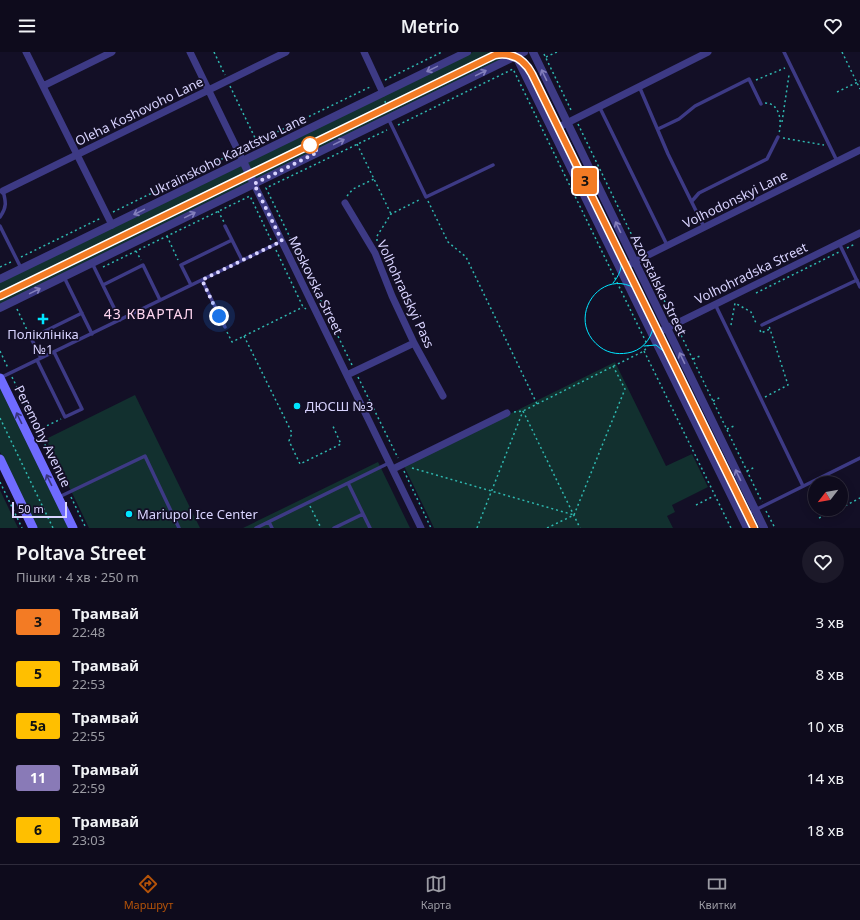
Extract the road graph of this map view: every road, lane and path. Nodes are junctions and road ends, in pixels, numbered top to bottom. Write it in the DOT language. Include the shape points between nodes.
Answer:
graph roads {
  1 [pos="26,52"];
  2 [pos="112,52"];
  3 [pos="190,52"];
  4 [pos="214,52"];
  5 [pos="286,52"];
  6 [pos="364,52"];
  7 [pos="442,52"];
  8 [pos="467,52"];
  9 [pos="524,52"];
  10 [pos="533,52"];
  11 [pos="557,52"];
  12 [pos="708,52"];
  13 [pos="784,52"];
  14 [pos="842,52"];
  15 [pos="515,54"];
  16 [pos="544,54"];
  17 [pos="546,57"];
  18 [pos="791,65"];
  19 [pos="513,69"];
  20 [pos="228,81"];
  21 [pos="860,81"];
  22 [pos="751,82"];
  23 [pos="379,83"];
  24 [pos="857,83"];
  25 [pos="43,86"];
  26 [pos="639,86"];
  27 [pos="860,89"];
  28 [pos="208,90"];
  29 [pos="837,92"];
  30 [pos="383,93"];
  31 [pos="761,104"];
  32 [pos="599,106"];
  33 [pos="388,118"];
  34 [pos="575,118"];
  35 [pos="567,122"];
  36 [pos="782,124"];
  37 [pos="553,130"];
  38 [pos="658,130"];
  39 [pos="778,137"];
  40 [pos="257,142"];
  41 [pos="357,144"];
  42 [pos="830,146"];
  43 [pos="246,147"];
  44 [pos="860,150"];
  45 [pos="77,155"];
  46 [pos="230,155"];
  47 [pos="243,161"];
  48 [pos="837,161"];
  49 [pos="493,165"];
  50 [pos="374,179"];
  51 [pos="254,184"];
  52 [pos="266,188"];
  53 [pos="3,191"];
  54 [pos="426,197"];
  55 [pos="692,201"];
  56 [pos="345,203"];
  57 [pos="218,211"];
  58 [pos="391,214"];
  59 [pos="107,215"];
  60 [pos="0,217"];
  61 [pos="112,225"];
  62 [pos="0,226"];
  63 [pos="225,226"];
  64 [pos="704,227"];
  65 [pos="860,233"];
  66 [pos="2,235"];
  67 [pos="167,236"];
  68 [pos="232,240"];
  69 [pos="282,241"];
  70 [pos="839,243"];
  71 [pos="273,245"];
  72 [pos="667,246"];
  73 [pos="136,251"];
  74 [pos="375,254"];
  75 [pos="643,258"];
  76 [pos="16,259"];
  77 [pos="242,260"];
  78 [pos="635,262"];
  79 [pos="181,265"];
  80 [pos="143,266"];
  81 [pos="0,267"];
  82 [pos="94,267"];
  83 [pos="21,269"];
  84 [pos="620,269"];
  85 [pos="64,277"];
  86 [pos="0,279"];
  87 [pos="202,280"];
  88 [pos="857,280"];
  89 [pos="103,285"];
  90 [pos="191,285"];
  91 [pos="860,287"];
  92 [pos="160,300"];
  93 [pos="715,304"];
  94 [pos="0,308"];
  95 [pos="16,309"];
  96 [pos="82,313"];
  97 [pos="120,320"];
  98 [pos="768,322"];
  99 [pos="675,324"];
  100 [pos="762,325"];
  101 [pos="225,327"];
  102 [pos="667,328"];
  103 [pos="770,328"];
  104 [pos="679,331"];
  105 [pos="92,334"];
  106 [pos="729,334"];
  107 [pos="653,335"];
  108 [pos="244,336"];
  109 [pos="31,338"];
  110 [pos="414,343"];
  111 [pos="0,351"];
  112 [pos="644,351"];
  113 [pos="54,352"];
  114 [pos="700,356"];
  115 [pos="39,359"];
  116 [pos="693,359"];
  117 [pos="613,366"];
  118 [pos="355,371"];
  119 [pos="11,373"];
  120 [pos="347,375"];
  121 [pos="1,380"];
  122 [pos="443,396"];
  123 [pos="720,397"];
  124 [pos="761,399"];
  125 [pos="713,401"];
  126 [pos="537,404"];
  127 [pos="523,410"];
  128 [pos="507,413"];
  129 [pos="0,418"];
  130 [pos="64,418"];
  131 [pos="332,424"];
  132 [pos="734,426"];
  133 [pos="727,429"];
  134 [pos="38,430"];
  135 [pos="860,458"];
  136 [pos="0,459"];
  137 [pos="401,465"];
  138 [pos="391,466"];
  139 [pos="755,467"];
  140 [pos="747,471"];
  141 [pos="0,482"];
  142 [pos="348,483"];
  143 [pos="803,486"];
  144 [pos="491,491"];
  145 [pos="68,493"];
  146 [pos="715,496"];
  147 [pos="58,498"];
  148 [pos="860,498"];
  149 [pos="308,502"];
  150 [pos="848,504"];
  151 [pos="696,505"];
  152 [pos="764,506"];
  153 [pos="756,510"];
  154 [pos="363,514"];
  155 [pos="574,515"];
  156 [pos="823,516"];
  157 [pos="741,517"];
  158 [pos="819,518"];
  159 [pos="268,522"];
  160 [pos="22,528"];
  161 [pos="33,528"];
  162 [pos="53,528"];
  163 [pos="72,528"];
  164 [pos="86,528"];
  165 [pos="180,528"];
  166 [pos="256,528"];
  167 [pos="272,528"];
  168 [pos="321,528"];
  169 [pos="334,528"];
  170 [pos="370,528"];
  171 [pos="421,528"];
  172 [pos="432,528"];
  173 [pos="477,528"];
  174 [pos="547,528"];
  175 [pos="580,528"];
  176 [pos="731,528"];
  177 [pos="747,528"];
  178 [pos="764,528"];
  179 [pos="775,528"];
  1 -- 25 [label="street"];
  2 -- 25 [label="street"];
  3 -- 28 [label="street, Moskovska Street"];
  4 -- 20 [label="path"];
  5 -- 20 [label="street, Oleha Koshovoho Lane"];
  6 -- 23 [label="street"];
  7 -- 23 [label="path"];
  8 -- 30 [label="street, Ukrainskoho Kazatstva Lane, one-way"];
  9 -- 15 [label="street"];
  35 -- 10 [label="street, Azovstalska Street, one-way"];
  11 -- 17 [label="path"];
  12 -- 26 [label="street"];
  13 -- 18 [label="lane"];
  14 -- 24 [label="path"];
  33 -- 15 [label="street, one-way"];
  15 -- 37 [label="street"];
  16 -- 17 [label="path"];
  17 -- 34 [label="path"];
  18 -- 22 [label="path"];
  18 -- 36 [label="path"];
  18 -- 42 [label="lane"];
  19 -- 112 [label="path" via="648,346"];
  20 -- 28 [label="street, Oleha Koshovoho Lane"];
  20 -- 40 [label="path"];
  21 -- 24 [label="path"];
  22 -- 31 [label="lane"];
  22 -- 38 [label="lane" via="749,79 695,106 679,119"];
  23 -- 30 [label="street"];
  23 -- 40 [label="path"];
  24 -- 27 [label="path"];
  24 -- 29 [label="path"];
  25 -- 45 [label="street"];
  26 -- 32 [label="street"];
  26 -- 38 [label="lane"];
  28 -- 45 [label="street, Oleha Koshovoho Lane"];
  28 -- 47 [label="street, Moskovska Street"];
  30 -- 33 [label="path"];
  30 -- 47 [label="street, Ukrainskoho Kazatstva Lane"];
  31 -- 36 [label="path" via="769,103 775,107"];
  32 -- 34 [label="street"];
  32 -- 72 [label="lane"];
  51 -- 33 [label="street, one-way"];
  33 -- 54 [label="lane"];
  34 -- 35 [label="street"];
  34 -- 75 [label="path"];
  35 -- 37 [label="street"];
  78 -- 35 [label="street, Azovstalska Street, one-way"];
  36 -- 39 [label="path"];
  37 -- 84 [label="street"];
  38 -- 55 [label="lane"];
  39 -- 42 [label="path"];
  39 -- 55 [label="lane" via="767,159 699,193"];
  40 -- 43 [label="path"];
  41 -- 50 [label="path"];
  42 -- 48 [label="lane"];
  44 -- 48 [label="street, Volhodonskyi Lane"];
  45 -- 53 [label="street, Oleha Koshovoho Lane"];
  45 -- 59 [label="street"];
  46 -- 59 [label="path"];
  47 -- 51 [label="street, Moskovska Street"];
  47 -- 61 [label="street, Ukrainskoho Kazatstva Lane, one-way"];
  48 -- 64 [label="street, Volhodonskyi Lane"];
  49 -- 54 [label="lane"];
  50 -- 56 [label="path" via="353,189 346,197"];
  50 -- 58 [label="path"];
  51 -- 69 [label="street, Moskovska Street"];
  82 -- 51 [label="street, one-way"];
  52 -- 118 [label="path"];
  53 -- 60 [label="lane" via="7,203"];
  54 -- 58 [label="path"];
  54 -- 126 [label="path" via="448,242 466,257"];
  55 -- 64 [label="lane"];
  56 -- 74 [label="street, Volhohradskyi Pass"];
  57 -- 63 [label="path"];
  57 -- 67 [label="path"];
  57 -- 71 [label="path" via="250,196"];
  58 -- 74 [label="path" via="377,236"];
  59 -- 61 [label="street"];
  59 -- 76 [label="path"];
  61 -- 83 [label="street, Ukrainskoho Kazatstva Lane"];
  62 -- 66 [label="lane"];
  63 -- 68 [label="lane"];
  64 -- 72 [label="street, Volhodonskyi Lane"];
  65 -- 70 [label="street, Volhohradska Street"];
  66 -- 76 [label="lane"];
  67 -- 73 [label="path"];
  67 -- 79 [label="path"];
  68 -- 77 [label="lane"];
  68 -- 79 [label="lane"];
  69 -- 71 [label="lane"];
  69 -- 120 [label="street, Moskovska Street"];
  70 -- 88 [label="lane"];
  70 -- 93 [label="street, Volhohradska Street"];
  71 -- 77 [label="lane"];
  71 -- 108 [label="path" via="304,307"];
  72 -- 75 [label="street, Volhodonskyi Lane"];
  73 -- 80 [label="path"];
  73 -- 82 [label="path"];
  74 -- 110 [label="street, Volhohradskyi Pass"];
  75 -- 78 [label="street, Volhodonskyi Lane"];
  75 -- 99 [label="path"];
  76 -- 81 [label="path"];
  76 -- 83 [label="lane"];
  77 -- 87 [label="lane"];
  78 -- 84 [label="street, Volhodonskyi Lane"];
  78 -- 102 [label="street, Azovstalska Street"];
  79 -- 90 [label="lane"];
  80 -- 89 [label="lane"];
  80 -- 92 [label="lane"];
  82 -- 85 [label="street"];
  82 -- 89 [label="lane"];
  83 -- 86 [label="street, Ukrainskoho Kazatstva Lane"];
  84 -- 107 [label="street"];
  94 -- 85 [label="street, one-way"];
  85 -- 96 [label="lane"];
  87 -- 90 [label="lane"];
  87 -- 101 [label="lane"];
  88 -- 91 [label="lane"];
  88 -- 98 [label="lane"];
  89 -- 97 [label="lane"];
  90 -- 92 [label="lane"];
  92 -- 97 [label="lane"];
  93 -- 99 [label="street, Volhohradska Street"];
  93 -- 106 [label="lane"];
  95 -- 109 [label="path"];
  96 -- 105 [label="lane"];
  96 -- 109 [label="lane"];
  97 -- 105 [label="lane"];
  98 -- 100 [label="lane"];
  98 -- 103 [label="path"];
  99 -- 102 [label="street, Volhohradska Street"];
  101 -- 108 [label="path" via="232,342"];
  102 -- 107 [label="street, Volhohradska Street"];
  153 -- 102 [label="street, Azovstalska Street, one-way"];
  103 -- 106 [label="path" via="761,333 751,312 735,303"];
  103 -- 124 [label="path" via="788,386"];
  104 -- 116 [label="path"];
  105 -- 113 [label="lane"];
  106 -- 124 [label="lane"];
  107 -- 157 [label="street"];
  108 -- 131 [label="path" via="292,434 289,442 300,464 341,444"];
  109 -- 115 [label="lane"];
  110 -- 118 [label="street"];
  110 -- 122 [label="street, Volhohradskyi Pass"];
  111 -- 119 [label="path"];
  112 -- 117 [label="path"];
  112 -- 146 [label="path"];
  113 -- 115 [label="lane"];
  113 -- 130 [label="lane" via="82,409"];
  114 -- 116 [label="path"];
  115 -- 119 [label="lane"];
  115 -- 130 [label="lane"];
  116 -- 125 [label="path"];
  117 -- 126 [label="path"];
  117 -- 155 [label="path" via="625,389"];
  118 -- 120 [label="street"];
  118 -- 137 [label="path"];
  119 -- 121 [label="lane"];
  119 -- 134 [label="path"];
  120 -- 138 [label="street, Moskovska Street"];
  147 -- 121 [label="main road, Peremohy Avenue, one-way"];
  123 -- 125 [label="path"];
  124 -- 143 [label="lane"];
  125 -- 133 [label="path"];
  126 -- 127 [label="path"];
  127 -- 128 [label="path"];
  127 -- 144 [label="path"];
  127 -- 155 [label="path"];
  128 -- 137 [label="street"];
  129 -- 162 [label="path"];
  130 -- 134 [label="path"];
  132 -- 133 [label="path"];
  133 -- 140 [label="path"];
  134 -- 145 [label="path"];
  135 -- 143 [label="lane"];
  136 -- 161 [label="main road"];
  137 -- 138 [label="street"];
  137 -- 144 [label="path"];
  137 -- 172 [label="path"];
  138 -- 142 [label="lane"];
  138 -- 171 [label="street, Moskovska Street"];
  139 -- 140 [label="path"];
  140 -- 152 [label="path"];
  141 -- 160 [label="path"];
  142 -- 149 [label="lane"];
  142 -- 154 [label="lane"];
  143 -- 152 [label="lane"];
  144 -- 155 [label="path"];
  144 -- 173 [label="path"];
  145 -- 147 [label="lane"];
  145 -- 164 [label="path"];
  145 -- 165 [label="lane" via="145,456"];
  146 -- 151 [label="path"];
  146 -- 176 [label="path"];
  147 -- 163 [label="main road, Peremohy Avenue"];
  148 -- 150 [label="path"];
  149 -- 159 [label="lane"];
  149 -- 168 [label="path"];
  152 -- 153 [label="lane"];
  152 -- 179 [label="path"];
  153 -- 157 [label="lane"];
  153 -- 178 [label="street, Azovstalska Street"];
  154 -- 169 [label="lane"];
  154 -- 170 [label="lane"];
  155 -- 174 [label="path"];
  155 -- 175 [label="path"];
  156 -- 158 [label="path"];
  157 -- 177 [label="street"];
  159 -- 166 [label="lane"];
  159 -- 167 [label="lane"];
}
